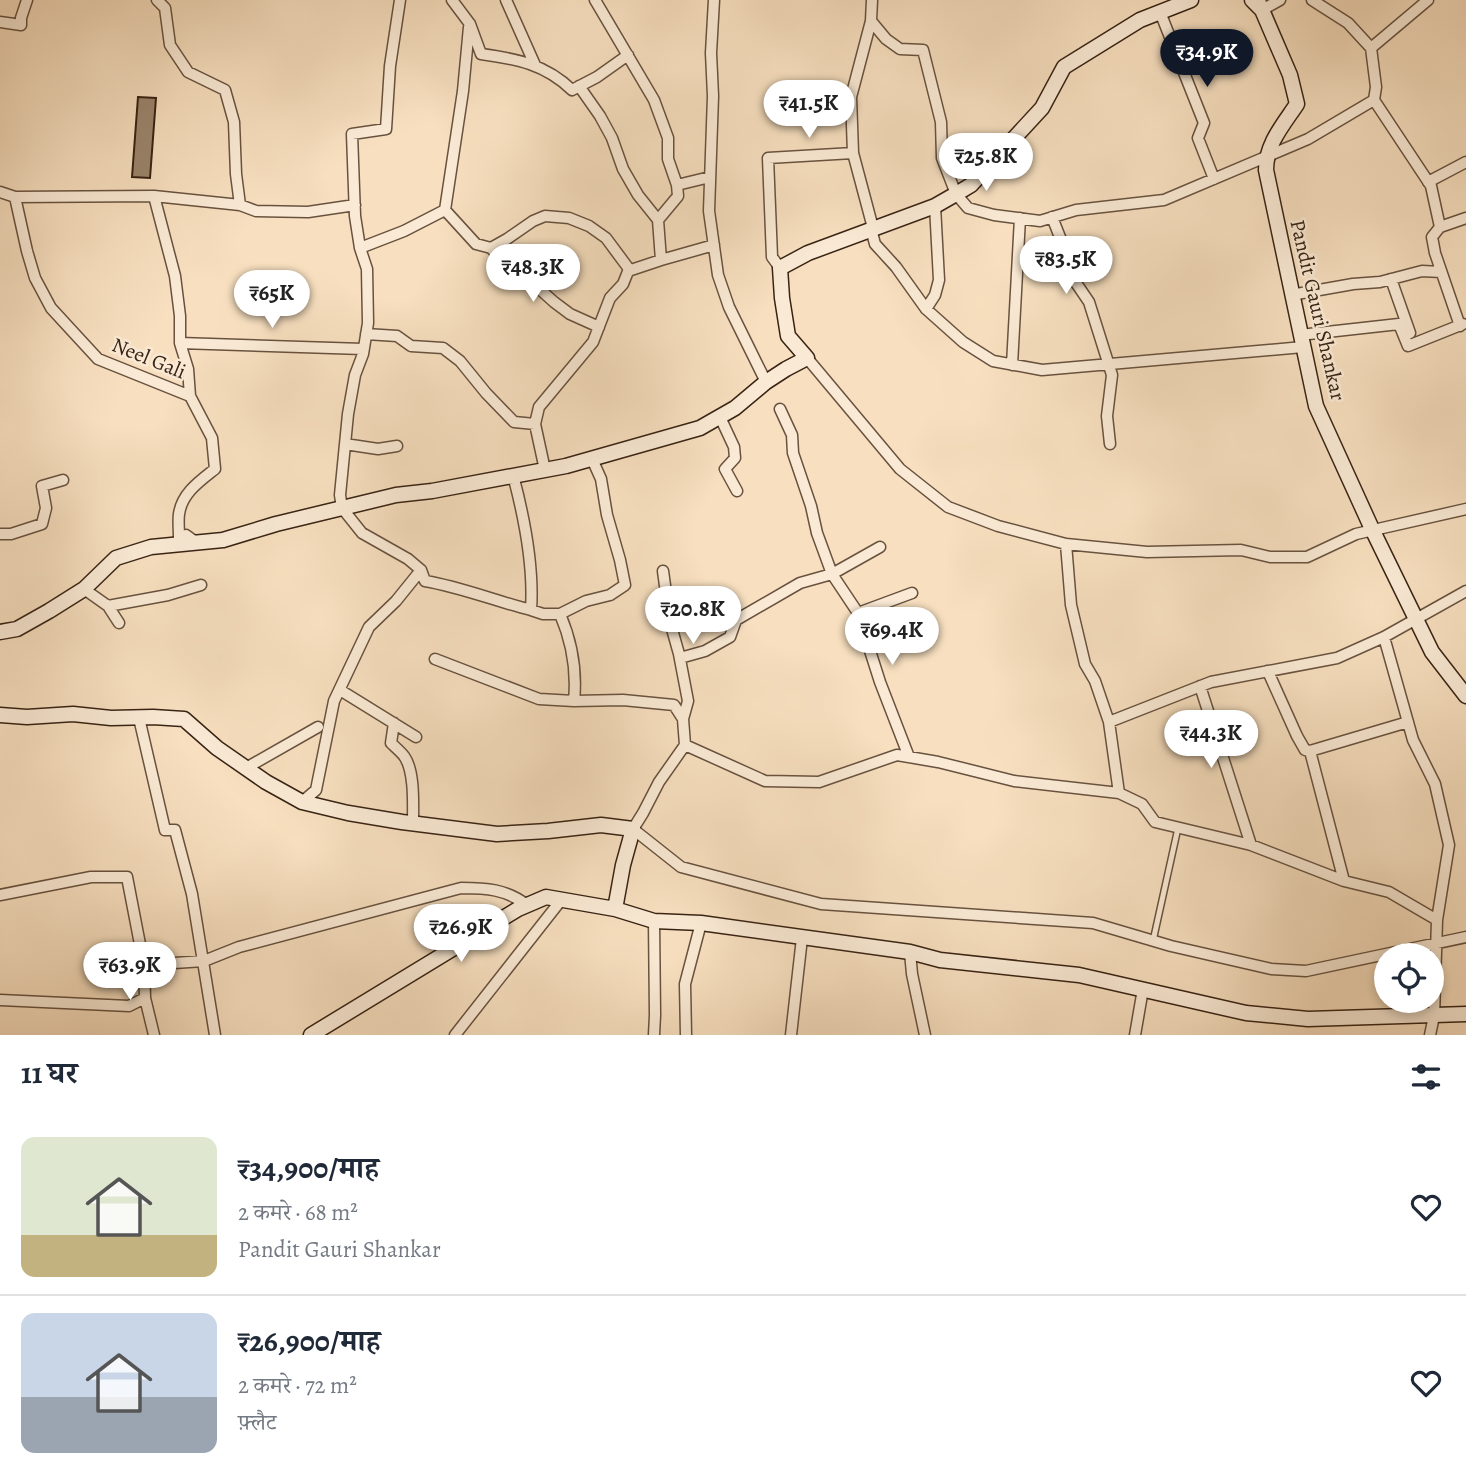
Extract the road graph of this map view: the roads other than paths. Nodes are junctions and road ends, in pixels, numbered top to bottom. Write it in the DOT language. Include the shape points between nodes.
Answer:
graph roads {
  1 [pos="27,0"];
  2 [pos="157,0"];
  3 [pos="400,0"];
  4 [pos="452,0"];
  5 [pos="506,0"];
  6 [pos="595,0"];
  7 [pos="714,0"];
  8 [pos="872,0"];
  9 [pos="1191,0"];
  10 [pos="1280,0"];
  11 [pos="1312,0"];
  12 [pos="1428,0"];
  13 [pos="1258,3"];
  14 [pos="1160,12"];
  15 [pos="871,21"];
  16 [pos="0,22"];
  17 [pos="470,24"];
  18 [pos="1371,48"];
  19 [pos="628,55"];
  20 [pos="535,65"];
  21 [pos="579,86"];
  22 [pos="1374,100"];
  23 [pos="853,153"];
  24 [pos="1266,156"];
  25 [pos="1466,162"];
  26 [pos="710,177"];
  27 [pos="1214,178"];
  28 [pos="1428,181"];
  29 [pos="677,185"];
  30 [pos="0,192"];
  31 [pos="956,194"];
  32 [pos="154,196"];
  33 [pos="15,197"];
  34 [pos="240,205"];
  35 [pos="355,205"];
  36 [pos="935,206"];
  37 [pos="446,210"];
  38 [pos="1020,218"];
  39 [pos="1052,218"];
  40 [pos="1466,218"];
  41 [pos="658,220"];
  42 [pos="1440,227"];
  43 [pos="871,229"];
  44 [pos="714,245"];
  45 [pos="360,248"];
  46 [pos="491,248"];
  47 [pos="661,260"];
  48 [pos="780,268"];
  49 [pos="628,271"];
  50 [pos="1441,272"];
  51 [pos="1391,279"];
  52 [pos="1291,295"];
  53 [pos="926,309"];
  54 [pos="1463,324"];
  55 [pos="599,327"];
  56 [pos="366,334"];
  57 [pos="1301,341"];
  58 [pos="180,343"];
  59 [pos="1413,344"];
  60 [pos="363,349"];
  61 [pos="807,358"];
  62 [pos="1109,364"];
  63 [pos="1012,365"];
  64 [pos="766,382"];
  65 [pos="190,396"];
  66 [pos="780,409"];
  67 [pos="720,417"];
  68 [pos="535,424"];
  69 [pos="345,444"];
  70 [pos="1110,444"];
  71 [pos="397,446"];
  72 [pos="592,459"];
  73 [pos="545,470"];
  74 [pos="503,477"];
  75 [pos="63,480"];
  76 [pos="737,491"];
  77 [pos="342,508"];
  78 [pos="1466,509"];
  79 [pos="1372,529"];
  80 [pos="0,534"];
  81 [pos="197,542"];
  82 [pos="1066,544"];
  83 [pos="880,547"];
  84 [pos="421,570"];
  85 [pos="663,572"];
  86 [pos="832,573"];
  87 [pos="201,585"];
  88 [pos="84,589"];
  89 [pos="1466,591"];
  90 [pos="912,593"];
  91 [pos="108,606"];
  92 [pos="531,610"];
  93 [pos="858,613"];
  94 [pos="560,614"];
  95 [pos="1417,620"];
  96 [pos="119,623"];
  97 [pos="0,632"];
  98 [pos="1384,637"];
  99 [pos="680,658"];
  100 [pos="435,659"];
  101 [pos="1266,671"];
  102 [pos="1200,686"];
  103 [pos="340,690"];
  104 [pos="1466,696"];
  105 [pos="574,701"];
  106 [pos="0,715"];
  107 [pos="139,718"];
  108 [pos="683,719"];
  109 [pos="1109,722"];
  110 [pos="1408,722"];
  111 [pos="394,723"];
  112 [pos="318,727"];
  113 [pos="416,737"];
  114 [pos="685,745"];
  115 [pos="1310,751"];
  116 [pos="909,757"];
  117 [pos="246,768"];
  118 [pos="1119,793"];
  119 [pos="302,802"];
  120 [pos="413,824"];
  121 [pos="1178,827"];
  122 [pos="633,829"];
  123 [pos="1251,845"];
  124 [pos="1344,881"];
  125 [pos="0,895"];
  126 [pos="562,899"];
  127 [pos="527,905"];
  128 [pos="615,909"];
  129 [pos="1437,920"];
  130 [pos="654,921"];
  131 [pos="701,923"];
  132 [pos="1466,937"];
  133 [pos="802,938"];
  134 [pos="1153,941"];
  135 [pos="1436,943"];
  136 [pos="910,952"];
  137 [pos="1374,956"];
  138 [pos="204,961"];
  139 [pos="144,965"];
  140 [pos="1143,989"];
  141 [pos="145,998"];
  142 [pos="0,1000"];
  143 [pos="1434,1013"];
  144 [pos="1466,1014"];
  145 [pos="1434,1016"];
  146 [pos="154,1035"];
  147 [pos="215,1035"];
  148 [pos="311,1035"];
  149 [pos="455,1035"];
  150 [pos="653,1035"];
  151 [pos="686,1035"];
  152 [pos="791,1035"];
  153 [pos="925,1035"];
  154 [pos="1135,1035"];
  155 [pos="1430,1035"];
  1 -- 16 [label="street" via="21,25"];
  2 -- 34 [label="street" via="165,8 170,45 188,72 225,90 234,122"];
  3 -- 35 [label="street" via="386,129 352,134"];
  4 -- 17 [label="street"];
  5 -- 20 [label="street"];
  6 -- 19 [label="street"];
  7 -- 26 [label="street"];
  8 -- 15 [label="street"];
  9 -- 14 [label="street"];
  10 -- 13 [label="street"];
  11 -- 18 [label="street" via="1348,23"];
  12 -- 18 [label="street"];
  13 -- 24 [label="street" via="1290,75 1297,104"];
  14 -- 27 [label="street" via="1204,123 1198,138"];
  14 -- 31 [label="street" via="1064,67 1042,108 971,185"];
  15 -- 23 [label="street" via="851,97"];
  15 -- 31 [label="street" via="900,49 923,50 941,122 942,158"];
  17 -- 20 [label="street" via="481,54"];
  17 -- 37 [label="street"];
  18 -- 22 [label="street"];
  19 -- 21 [label="street"];
  19 -- 29 [label="street" via="668,138 668,159"];
  20 -- 21 [label="street" via="572,90"];
  21 -- 41 [label="street" via="612,138 638,195"];
  22 -- 24 [label="street" via="1308,139"];
  22 -- 28 [label="street"];
  23 -- 43 [label="street"];
  23 -- 48 [label="street" via="768,158 772,257"];
  24 -- 27 [label="street"];
  24 -- 52 [label="street, Pandit Gauri Shankar"];
  25 -- 28 [label="street"];
  26 -- 29 [label="street"];
  26 -- 44 [label="street"];
  27 -- 39 [label="street" via="1164,200 1076,210"];
  28 -- 42 [label="street"];
  29 -- 41 [label="street" via="678,196"];
  30 -- 33 [label="street"];
  31 -- 36 [label="street"];
  31 -- 38 [label="street" via="968,208"];
  32 -- 33 [label="street"];
  32 -- 34 [label="street"];
  32 -- 58 [label="street" via="176,276"];
  33 -- 65 [label="street, Neel Gali" via="35,278 51,308 98,359"];
  34 -- 35 [label="street" via="256,211 308,212"];
  35 -- 45 [label="street"];
  36 -- 43 [label="street"];
  36 -- 53 [label="street" via="939,280"];
  37 -- 45 [label="street"];
  37 -- 46 [label="street" via="476,244"];
  38 -- 39 [label="street"];
  38 -- 63 [label="street"];
  39 -- 62 [label="street" via="1072,277 1090,302"];
  40 -- 42 [label="street"];
  41 -- 47 [label="street"];
  42 -- 50 [label="street" via="1432,237"];
  43 -- 48 [label="street"];
  43 -- 53 [label="street" via="875,244"];
  44 -- 47 [label="street"];
  44 -- 64 [label="street" via="729,307"];
  45 -- 56 [label="street" via="367,270"];
  46 -- 49 [label="street" via="545,216 569,218 606,238"];
  46 -- 55 [label="street" via="511,271 570,314"];
  47 -- 49 [label="street"];
  48 -- 61 [label="street" via="788,336"];
  49 -- 55 [label="street" via="610,298"];
  50 -- 51 [label="street" via="1422,271"];
  50 -- 54 [label="street"];
  51 -- 52 [label="street"];
  51 -- 59 [label="street"];
  52 -- 57 [label="street, Pandit Gauri Shankar"];
  53 -- 63 [label="street" via="963,342 993,361"];
  54 -- 59 [label="street"];
  55 -- 68 [label="street" via="593,342 539,407"];
  56 -- 60 [label="street"];
  56 -- 68 [label="street" via="397,337 411,346 443,348 514,422"];
  57 -- 59 [label="street" via="1399,324 1408,346"];
  57 -- 62 [label="street"];
  57 -- 79 [label="street, Pandit Gauri Shankar" via="1316,406"];
  58 -- 60 [label="street"];
  58 -- 65 [label="street"];
  60 -- 69 [label="street"];
  61 -- 64 [label="street"];
  61 -- 82 [label="street" via="900,469 948,508"];
  62 -- 63 [label="street" via="1042,370"];
  62 -- 70 [label="street"];
  64 -- 67 [label="street"];
  65 -- 81 [label="street, Neel Gali" via="212,438 215,469 195,485 179,512 179,537"];
  66 -- 86 [label="street" via="792,435 793,453"];
  67 -- 72 [label="street" via="700,428"];
  67 -- 76 [label="street" via="734,447 735,458 725,468"];
  68 -- 73 [label="street"];
  69 -- 71 [label="street" via="378,449"];
  69 -- 77 [label="street"];
  72 -- 73 [label="street"];
  72 -- 94 [label="street" via="601,479 625,585"];
  73 -- 74 [label="street"];
  74 -- 77 [label="street"];
  74 -- 92 [label="street" via="514,479 519,498"];
  75 -- 80 [label="street" via="42,486 46,508 42,524"];
  77 -- 81 [label="street" via="223,540"];
  77 -- 84 [label="street" via="362,533"];
  78 -- 79 [label="street"];
  79 -- 82 [label="street" via="1307,557 1270,558 1241,550 1147,552"];
  79 -- 95 [label="street, Pandit Gauri Shankar"];
  81 -- 88 [label="street" via="151,547 116,558"];
  82 -- 109 [label="street" via="1071,605 1085,664"];
  83 -- 86 [label="street"];
  84 -- 92 [label="street" via="425,581"];
  84 -- 103 [label="street" via="369,627"];
  85 -- 99 [label="street"];
  86 -- 93 [label="street"];
  86 -- 99 [label="street" via="800,583 736,620 730,637"];
  87 -- 91 [label="street"];
  88 -- 91 [label="street"];
  88 -- 97 [label="street" via="17,629"];
  89 -- 95 [label="street"];
  90 -- 93 [label="street"];
  91 -- 96 [label="street"];
  92 -- 94 [label="street"];
  93 -- 116 [label="street"];
  94 -- 105 [label="street" via="569,635 576,680"];
  95 -- 98 [label="street"];
  95 -- 104 [label="street, Pandit Gauri Shankar" via="1432,652"];
  98 -- 101 [label="street" via="1337,658"];
  98 -- 110 [label="street"];
  99 -- 108 [label="street" via="688,701"];
  100 -- 105 [label="street" via="540,699"];
  101 -- 102 [label="street"];
  101 -- 115 [label="street" via="1297,736"];
  102 -- 109 [label="street"];
  102 -- 123 [label="street"];
  103 -- 111 [label="street"];
  103 -- 119 [label="street" via="316,790"];
  105 -- 108 [label="street" via="674,705"];
  106 -- 107 [label="street"];
  107 -- 117 [label="street" via="184,719"];
  107 -- 138 [label="street" via="165,830 175,830"];
  108 -- 114 [label="street"];
  109 -- 118 [label="street"];
  110 -- 115 [label="street"];
  110 -- 129 [label="street" via="1435,784 1449,845"];
  111 -- 113 [label="street"];
  111 -- 120 [label="street" via="391,743 405,757 411,776"];
  112 -- 117 [label="street"];
  114 -- 116 [label="street" via="765,781 819,782 897,755"];
  114 -- 122 [label="street"];
  115 -- 124 [label="street"];
  116 -- 118 [label="street" via="1014,780"];
  117 -- 119 [label="street"];
  118 -- 121 [label="street" via="1142,804 1155,822"];
  119 -- 120 [label="street"];
  120 -- 122 [label="street" via="497,834 601,825"];
  121 -- 123 [label="street"];
  121 -- 134 [label="lane"];
  122 -- 128 [label="street"];
  122 -- 134 [label="street" via="681,867 821,904 1093,923"];
  123 -- 124 [label="street"];
  124 -- 129 [label="street" via="1389,892"];
  125 -- 139 [label="street" via="91,877 127,877"];
  126 -- 127 [label="street" via="546,897"];
  126 -- 128 [label="street"];
  126 -- 149 [label="street"];
  127 -- 138 [label="street" via="514,895 461,888 239,947"];
  127 -- 148 [label="street"];
  128 -- 130 [label="street"];
  129 -- 135 [label="street"];
  130 -- 131 [label="street"];
  130 -- 150 [label="street"];
  131 -- 133 [label="street"];
  131 -- 151 [label="street" via="685,984"];
  132 -- 135 [label="street"];
  133 -- 136 [label="street"];
  133 -- 152 [label="street"];
  134 -- 137 [label="street" via="1271,969 1306,971"];
  136 -- 140 [label="street" via="940,960 1079,975"];
  136 -- 153 [label="street"];
  138 -- 139 [label="street"];
  138 -- 147 [label="street"];
  139 -- 141 [label="street"];
  140 -- 145 [label="street" via="1246,1013 1308,1018"];
  140 -- 154 [label="street"];
  141 -- 142 [label="street" via="129,1006"];
  141 -- 146 [label="street"];
  143 -- 145 [label="street"];
  144 -- 145 [label="street"];
  145 -- 155 [label="street"];
}
